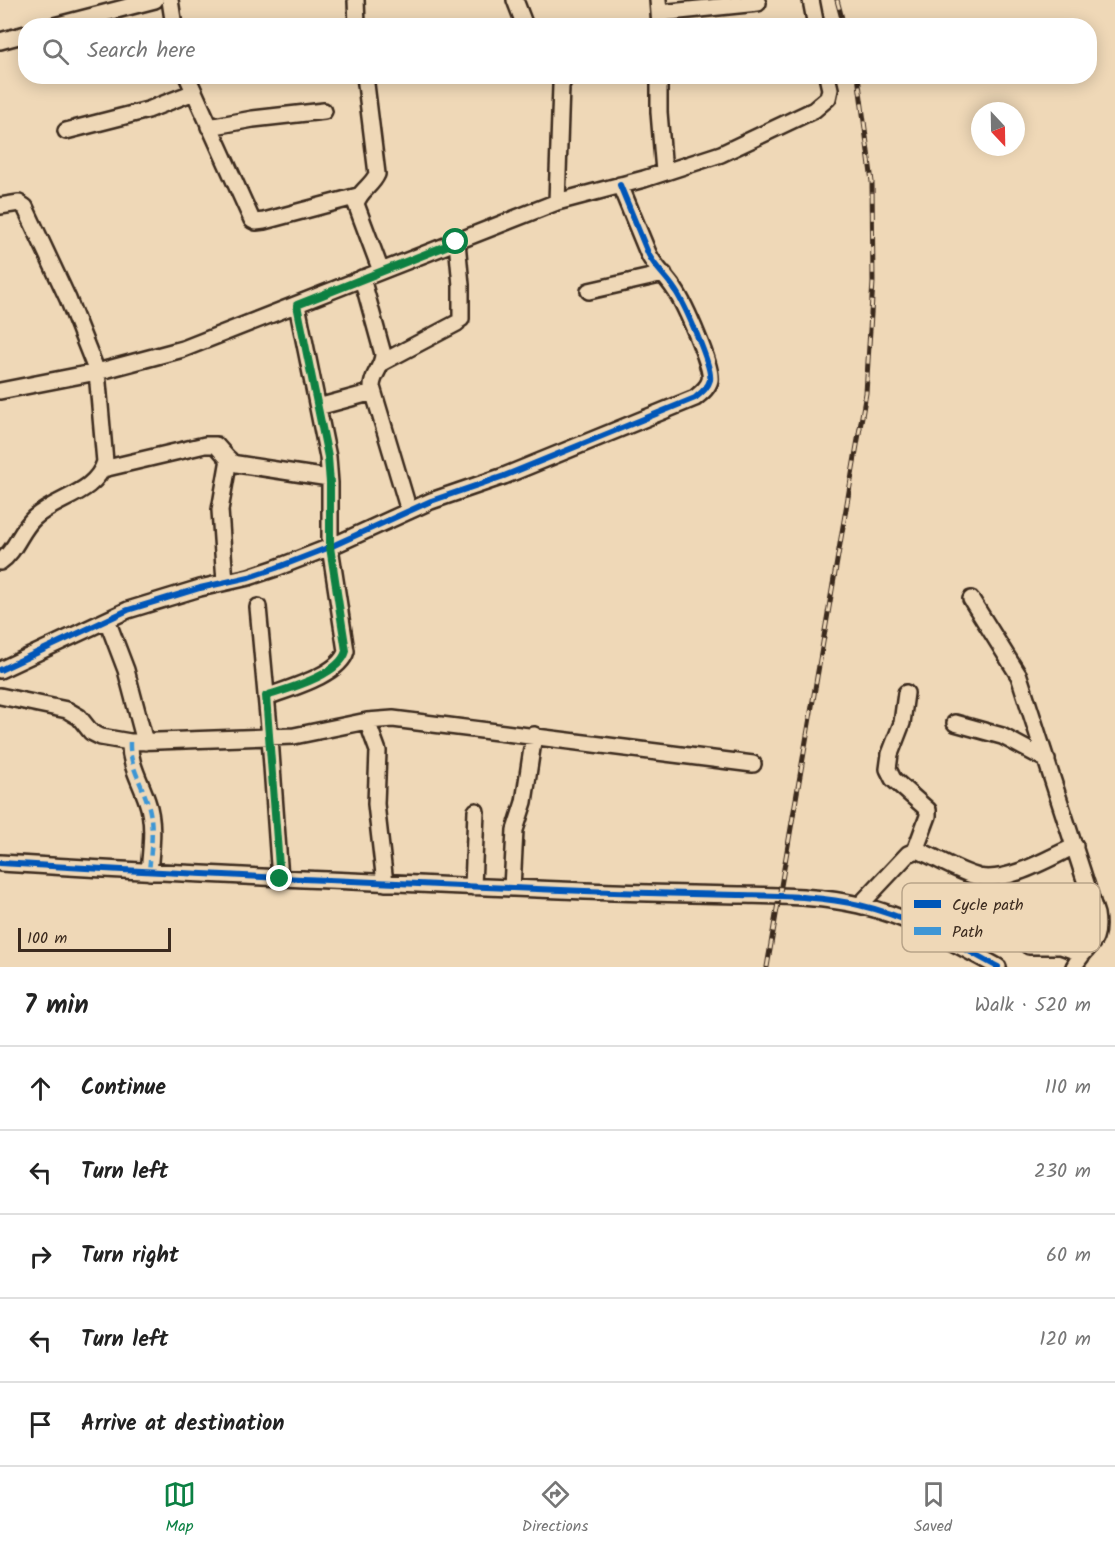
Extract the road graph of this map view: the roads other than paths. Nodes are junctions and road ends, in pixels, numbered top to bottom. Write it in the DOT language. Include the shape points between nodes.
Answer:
graph roads {
  1 [pos="155,0"];
  2 [pos="170,0"];
  3 [pos="356,0"];
  4 [pos="515,0"];
  5 [pos="811,0"];
  6 [pos="758,3"];
  7 [pos="659,13"];
  8 [pos="85,18"];
  9 [pos="173,18"];
  10 [pos="357,18"];
  11 [pos="522,18"];
  12 [pos="814,18"];
  13 [pos="18,36"];
  14 [pos="0,41"];
  15 [pos="190,84"];
  16 [pos="366,84"];
  17 [pos="562,84"];
  18 [pos="659,84"];
  19 [pos="829,84"];
  20 [pos="194,92"];
  21 [pos="324,111"];
  22 [pos="209,127"];
  23 [pos="66,131"];
  24 [pos="664,172"];
  25 [pos="620,185"];
  26 [pos="358,196"];
  27 [pos="557,202"];
  28 [pos="0,206"];
  29 [pos="456,242"];
  30 [pos="381,271"];
  31 [pos="664,274"];
  32 [pos="362,279"];
  33 [pos="589,291"];
  34 [pos="297,305"];
  35 [pos="383,362"];
  36 [pos="97,372"];
  37 [pos="0,391"];
  38 [pos="373,392"];
  39 [pos="318,407"];
  40 [pos="229,459"];
  41 [pos="103,469"];
  42 [pos="329,478"];
  43 [pos="409,511"];
  44 [pos="330,547"];
  45 [pos="0,562"];
  46 [pos="225,582"];
  47 [pos="971,599"];
  48 [pos="258,607"];
  49 [pos="106,620"];
  50 [pos="0,670"];
  51 [pos="906,693"];
  52 [pos="0,696"];
  53 [pos="266,696"];
  54 [pos="367,721"];
  55 [pos="956,723"];
  56 [pos="534,735"];
  57 [pos="270,738"];
  58 [pos="138,742"];
  59 [pos="1047,760"];
  60 [pos="753,764"];
  61 [pos="476,811"];
  62 [pos="1075,846"];
  63 [pos="915,851"];
  64 [pos="0,863"];
  65 [pos="149,872"];
  66 [pos="280,879"];
  67 [pos="385,883"];
  68 [pos="1086,883"];
  69 [pos="473,886"];
  70 [pos="512,888"];
  71 [pos="860,905"];
  72 [pos="902,920"];
  73 [pos="970,952"];
  74 [pos="1078,952"];
  75 [pos="1083,954"];
  76 [pos="998,967"];
  77 [pos="1074,967"];
  1 -- 8 [label="street"];
  2 -- 9 [label="street"];
  3 -- 10 [label="street"];
  4 -- 11 [label="street"];
  5 -- 12 [label="street"];
  6 -- 7 [label="street"];
  13 -- 14 [label="street"];
  15 -- 20 [label="street"];
  16 -- 26 [label="street" via="377,174"];
  17 -- 27 [label="street"];
  18 -- 24 [label="street"];
  19 -- 24 [label="street" via="828,98 814,110 721,154"];
  20 -- 22 [label="street"];
  20 -- 23 [label="street" via="148,110"];
  21 -- 22 [label="street"];
  22 -- 26 [label="street" via="256,222"];
  24 -- 25 [label="street"];
  25 -- 27 [label="street"];
  25 -- 31 [label="street" via="652,262"];
  26 -- 30 [label="street" via="358,211"];
  27 -- 29 [label="street"];
  28 -- 36 [label="street" via="19,203 25,207"];
  29 -- 30 [label="street"];
  29 -- 35 [label="street" via="461,285 459,321"];
  30 -- 32 [label="street"];
  31 -- 33 [label="street"];
  31 -- 43 [label="street" via="683,304 710,369 710,382 700,394"];
  32 -- 34 [label="street"];
  32 -- 35 [label="street"];
  34 -- 36 [label="street" via="183,349"];
  34 -- 39 [label="street"];
  35 -- 38 [label="street" via="372,380"];
  36 -- 37 [label="street"];
  36 -- 41 [label="street"];
  38 -- 39 [label="street"];
  38 -- 43 [label="street"];
  39 -- 42 [label="street"];
  40 -- 41 [label="street" via="216,445 205,445"];
  40 -- 42 [label="street" via="244,466"];
  40 -- 46 [label="street" via="220,510"];
  41 -- 45 [label="street" via="89,486 34,518"];
  42 -- 44 [label="street"];
  43 -- 44 [label="street"];
  44 -- 46 [label="street"];
  44 -- 53 [label="street" via="345,656 314,679"];
  46 -- 49 [label="street" via="138,606"];
  47 -- 59 [label="street" via="1019,676"];
  48 -- 53 [label="street"];
  49 -- 50 [label="street"];
  49 -- 58 [label="street" via="126,670"];
  51 -- 63 [label="street" via="902,723 888,769 893,779 928,810"];
  52 -- 58 [label="street" via="67,710 101,737"];
  53 -- 57 [label="street"];
  54 -- 56 [label="street" via="393,719"];
  54 -- 57 [label="street"];
  54 -- 67 [label="street" via="378,752 376,804"];
  55 -- 59 [label="street" via="991,732"];
  56 -- 60 [label="street"];
  56 -- 70 [label="street" via="524,802 515,830"];
  57 -- 58 [label="street"];
  57 -- 66 [label="street"];
  58 -- 65 [label="street" via="130,752 148,803"];
  59 -- 62 [label="street"];
  61 -- 69 [label="street"];
  62 -- 63 [label="street" via="1010,875 988,878"];
  62 -- 68 [label="street"];
  63 -- 71 [label="street"];
  64 -- 65 [label="street"];
  65 -- 66 [label="street"];
  66 -- 67 [label="street"];
  67 -- 69 [label="street"];
  69 -- 70 [label="street"];
  70 -- 71 [label="street" via="781,896"];
  71 -- 72 [label="street"];
  73 -- 76 [label="street"];
  74 -- 75 [label="street"];
  75 -- 77 [label="street"];
}
